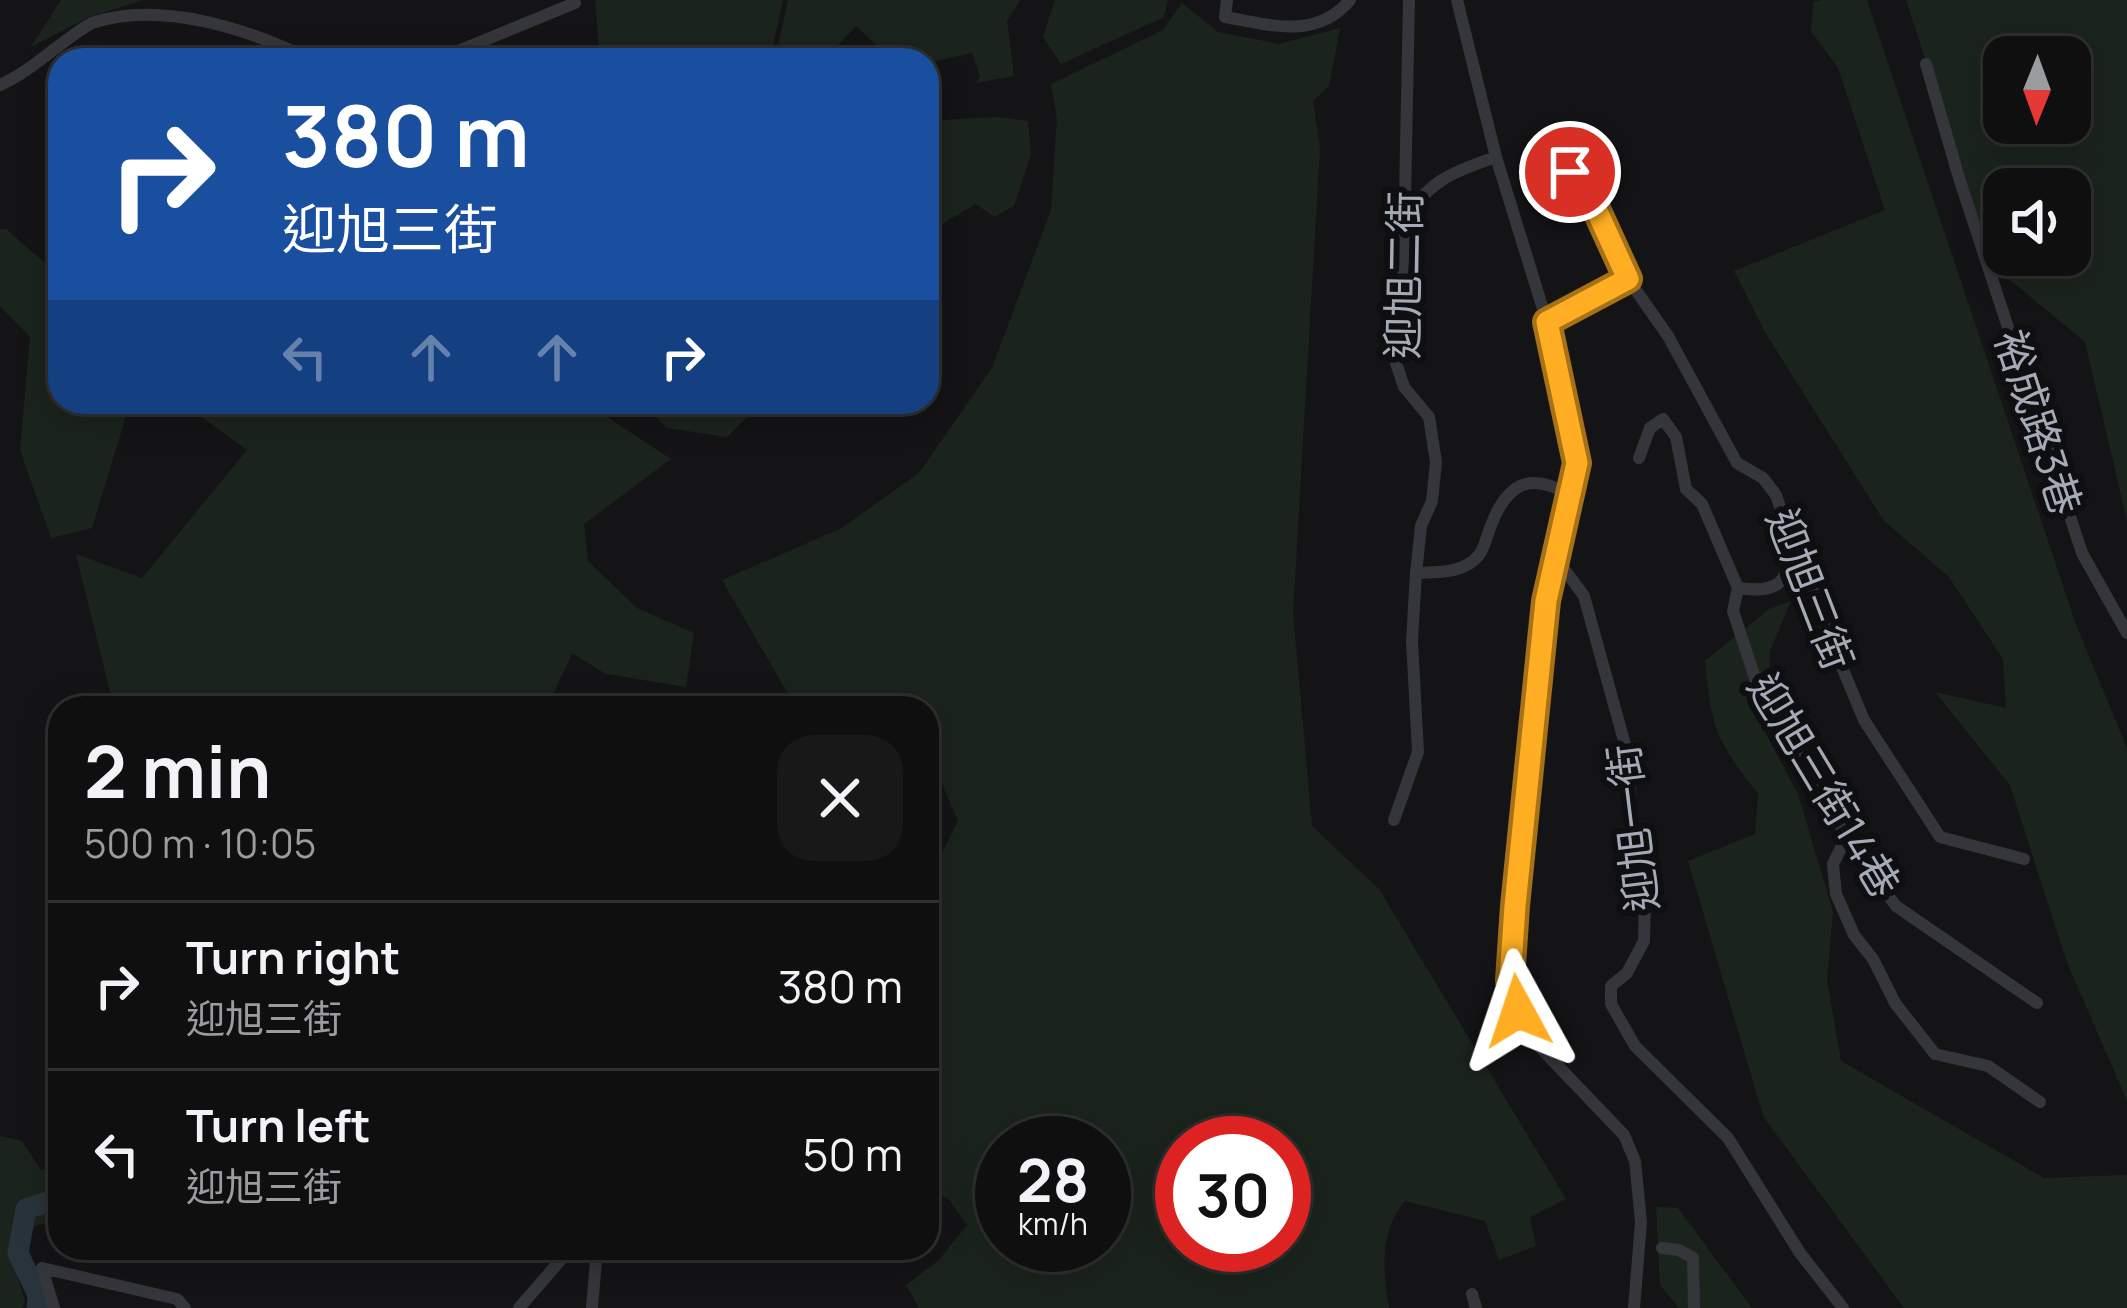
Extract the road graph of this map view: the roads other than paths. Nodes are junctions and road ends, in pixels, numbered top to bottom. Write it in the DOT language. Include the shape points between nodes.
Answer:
graph roads {
  1 [pos="1227,0"];
  2 [pos="1350,0"];
  3 [pos="1409,0"];
  4 [pos="1457,0"];
  5 [pos="575,4"];
  6 [pos="56,48"];
  7 [pos="287,48"];
  8 [pos="466,48"];
  9 [pos="48,53"];
  10 [pos="1927,64"];
  11 [pos="0,85"];
  12 [pos="1546,135"];
  13 [pos="1496,157"];
  14 [pos="1404,223"];
  15 [pos="1628,279"];
  16 [pos="1547,322"];
  17 [pos="1640,458"];
  18 [pos="1570,496"];
  19 [pos="1791,541"];
  20 [pos="1556,558"];
  21 [pos="1415,573"];
  22 [pos="1738,588"];
  23 [pos="2127,634"];
  24 [pos="1394,820"];
  25 [pos="1847,836"];
  26 [pos="2024,859"];
  27 [pos="2037,1003"];
  28 [pos="2040,1102"];
  29 [pos="1662,1248"];
  30 [pos="561,1260"];
  31 [pos="596,1260"];
  32 [pos="54,1307"];
  33 [pos="65,1308"];
  34 [pos="185,1308"];
  35 [pos="519,1308"];
  36 [pos="592,1308"];
  37 [pos="1634,1308"];
  38 [pos="1694,1308"];
  39 [pos="1843,1308"];
  1 -- 2 [label="street" via="1225,17 1302,29"];
  3 -- 14 [label="street, 迎旭二街"];
  4 -- 13 [label="street"];
  5 -- 8 [label="street"];
  6 -- 7 [label="street" via="96,21 182,8"];
  9 -- 11 [label="street"];
  10 -- 23 [label="street, 裕成路3巷" via="2082,554"];
  12 -- 15 [label="street, 迎旭三街" via="1596,209"];
  13 -- 14 [label="street" via="1443,177 1420,194"];
  13 -- 16 [label="street"];
  14 -- 21 [label="street, 迎旭二街" via="1396,363 1429,417 1436,462"];
  15 -- 16 [label="street"];
  15 -- 19 [label="street, 迎旭三街" via="1737,464 1777,496"];
  16 -- 18 [label="street" via="1577,463"];
  17 -- 22 [label="street, 迎旭三街14巷" via="1650,428 1663,418 1676,437 1686,489 1702,504"];
  18 -- 20 [label="street"];
  18 -- 21 [label="street" via="1546,481 1511,491 1480,555 1459,570"];
  19 -- 22 [label="street" via="1782,582 1761,591"];
  19 -- 26 [label="street, 迎旭三街" via="1807,562 1864,721 1940,837"];
  20 -- 37 [label="street" via="1510,980 1535,1042 1624,1136 1635,1160 1641,1222"];
  20 -- 39 [label="street, 迎旭一街" via="1584,596 1629,759 1644,941 1611,986 1611,1004 1635,1046 1728,1138"];
  21 -- 24 [label="street, 迎旭二街" via="1418,752"];
  22 -- 25 [label="street, 迎旭三街14巷" via="1733,611 1760,693"];
  25 -- 27 [label="street, 迎旭三街14巷" via="1896,906"];
  25 -- 28 [label="street" via="1833,864 1836,894 1895,1003 1936,1054 1988,1066"];
  29 -- 38 [label="street" via="1693,1258"];
  30 -- 35 [label="street"];
  31 -- 36 [label="street"];
  32 -- 33 [label="street"];
  32 -- 34 [label="street" via="42,1268 177,1299"];
}
